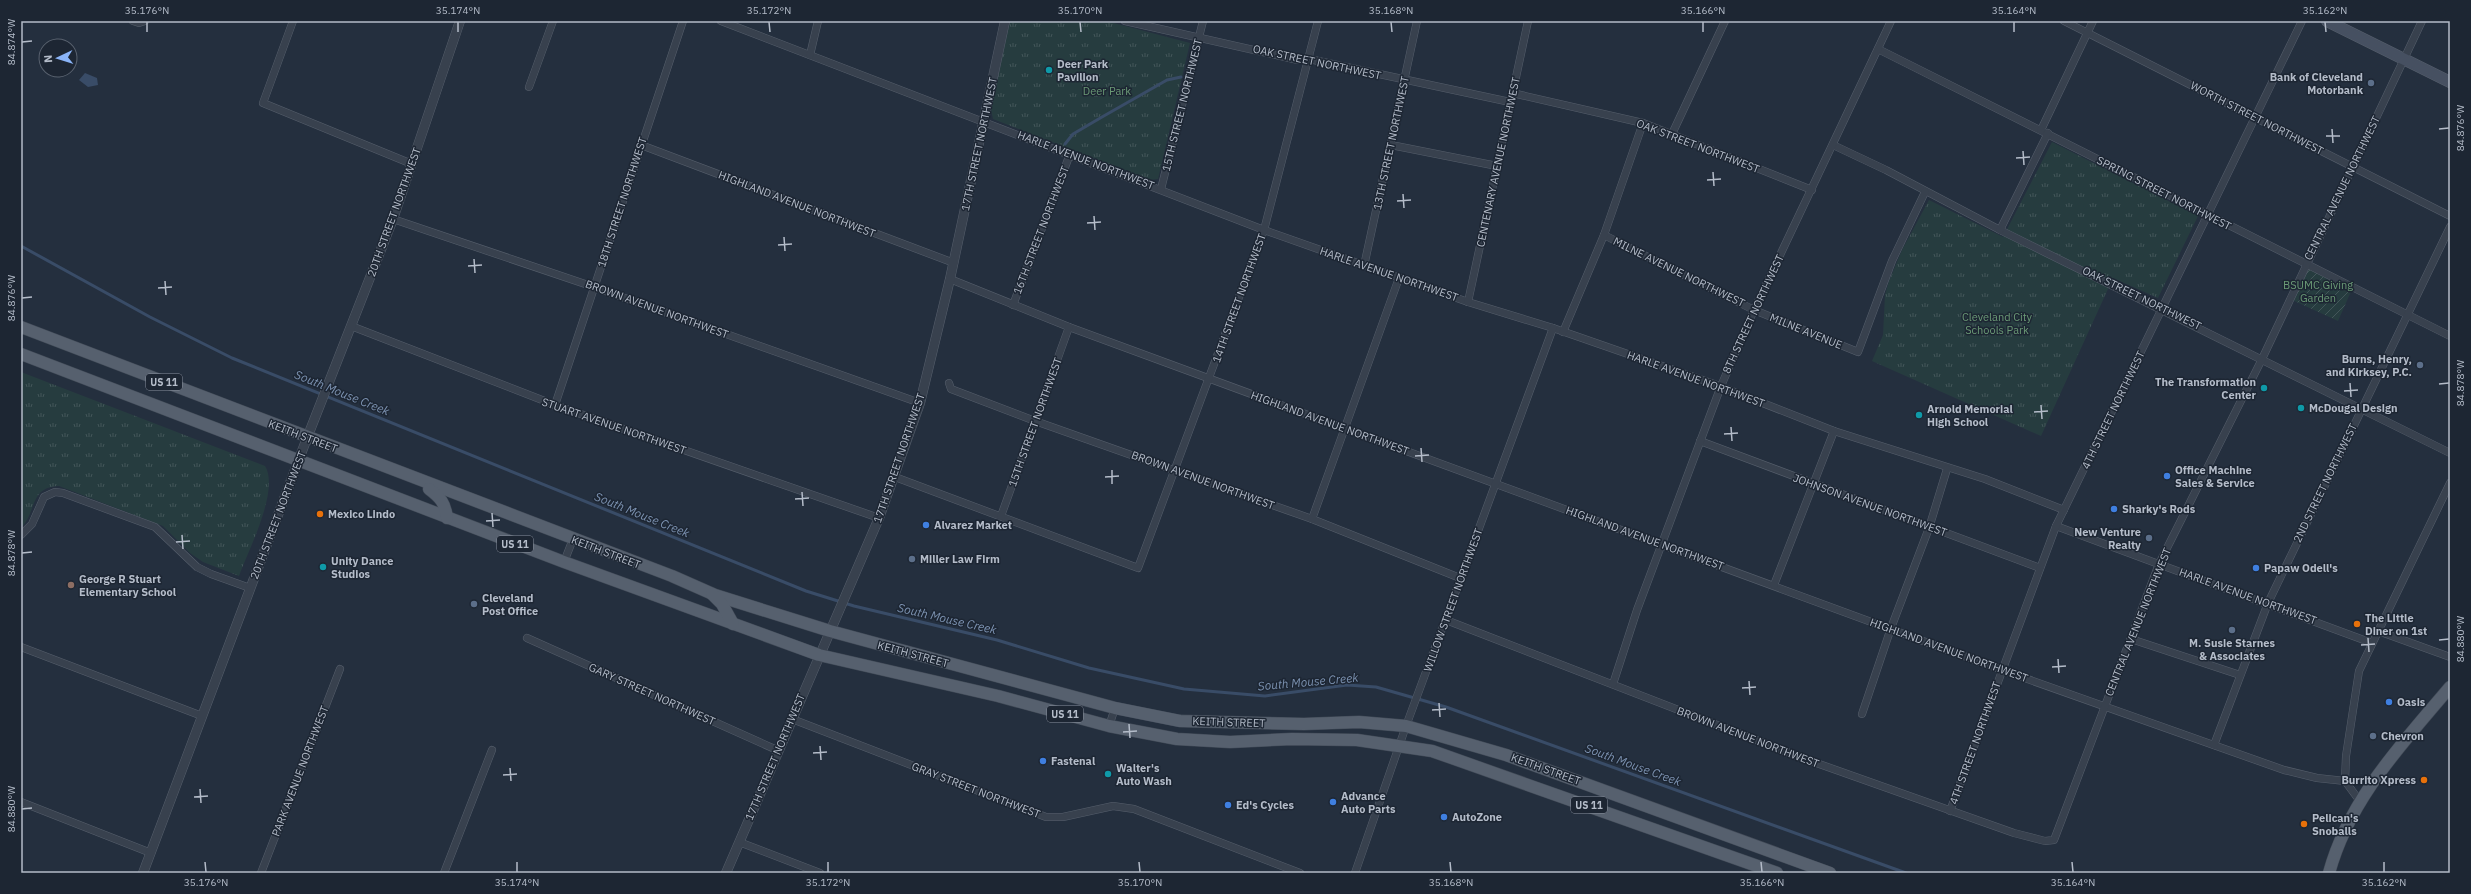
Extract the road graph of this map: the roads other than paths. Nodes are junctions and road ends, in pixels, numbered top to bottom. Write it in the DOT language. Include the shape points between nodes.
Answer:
graph roads {
  1 [pos="134,21"];
  2 [pos="145,21"];
  3 [pos="293,21"];
  4 [pos="460,21"];
  5 [pos="553,21"];
  6 [pos="683,21"];
  7 [pos="721,21"];
  8 [pos="818,21"];
  9 [pos="1005,21"];
  10 [pos="1125,21"];
  11 [pos="1203,21"];
  12 [pos="1318,21"];
  13 [pos="1417,21"];
  14 [pos="1528,21"];
  15 [pos="1725,21"];
  16 [pos="1892,21"];
  17 [pos="2064,21"];
  18 [pos="2092,21"];
  19 [pos="2302,21"];
  20 [pos="2327,21"];
  21 [pos="2422,21"];
  22 [pos="2087,32"];
  23 [pos="1199,36"];
  24 [pos="1878,49"];
  25 [pos="810,55"];
  26 [pos="1308,59"];
  27 [pos="2404,59"];
  28 [pos="1405,80"];
  29 [pos="2450,82"];
  30 [pos="529,87"];
  31 [pos="1512,93"];
  32 [pos="1510,102"];
  33 [pos="2255,117"];
  34 [pos="984,120"];
  35 [pos="1643,122"];
  36 [pos="2044,132"];
  37 [pos="1672,134"];
  38 [pos="641,145"];
  39 [pos="1391,145"];
  40 [pos="1833,145"];
  41 [pos="1070,154"];
  42 [pos="412,164"];
  43 [pos="1497,166"];
  44 [pos="2353,167"];
  45 [pos="1161,189"];
  46 [pos="1812,190"];
  47 [pos="1925,192"];
  48 [pos="2207,215"];
  49 [pos="2450,216"];
  50 [pos="393,219"];
  51 [pos="2450,227"];
  52 [pos="1264,230"];
  53 [pos="2000,230"];
  54 [pos="1604,235"];
  55 [pos="954,263"];
  56 [pos="2306,264"];
  57 [pos="1364,266"];
  58 [pos="1398,278"];
  59 [pos="950,279"];
  60 [pos="594,287"];
  61 [pos="1468,302"];
  62 [pos="1013,305"];
  63 [pos="2162,308"];
  64 [pos="1754,310"];
  65 [pos="2407,315"];
  66 [pos="352,326"];
  67 [pos="21,327"];
  68 [pos="1069,327"];
  69 [pos="1553,328"];
  70 [pos="1563,332"];
  71 [pos="2450,336"];
  72 [pos="21,354"];
  73 [pos="2262,359"];
  74 [pos="1210,378"];
  75 [pos="949,383"];
  76 [pos="1721,386"];
  77 [pos="920,403"];
  78 [pos="555,406"];
  79 [pos="2361,409"];
  80 [pos="1035,421"];
  81 [pos="1344,428"];
  82 [pos="1834,431"];
  83 [pos="307,438"];
  84 [pos="1700,441"];
  85 [pos="2450,453"];
  86 [pos="298,462"];
  87 [pos="1947,469"];
  88 [pos="1177,470"];
  89 [pos="895,477"];
  90 [pos="418,480"];
  91 [pos="2450,483"];
  92 [pos="1494,484"];
  93 [pos="1812,484"];
  94 [pos="2064,510"];
  95 [pos="1001,516"];
  96 [pos="447,518"];
  97 [pos="879,518"];
  98 [pos="1312,519"];
  99 [pos="2056,526"];
  100 [pos="1929,528"];
  101 [pos="21,535"];
  102 [pos="573,539"];
  103 [pos="1662,544"];
  104 [pos="564,562"];
  105 [pos="2159,564"];
  106 [pos="2040,568"];
  107 [pos="1460,578"];
  108 [pos="1774,585"];
  109 [pos="250,588"];
  110 [pos="711,594"];
  111 [pos="2268,603"];
  112 [pos="1446,620"];
  113 [pos="732,624"];
  114 [pos="1890,628"];
  115 [pos="830,631"];
  116 [pos="2378,631"];
  117 [pos="527,638"];
  118 [pos="2131,639"];
  119 [pos="2372,643"];
  120 [pos="21,647"];
  121 [pos="819,655"];
  122 [pos="2450,657"];
  123 [pos="340,669"];
  124 [pos="2002,670"];
  125 [pos="2240,675"];
  126 [pos="1613,684"];
  127 [pos="2450,687"];
  128 [pos="2105,706"];
  129 [pos="1115,708"];
  130 [pos="1862,714"];
  131 [pos="202,716"];
  132 [pos="792,719"];
  133 [pos="1109,726"];
  134 [pos="1406,726"];
  135 [pos="2214,745"];
  136 [pos="1399,746"];
  137 [pos="492,750"];
  138 [pos="777,750"];
  139 [pos="2345,781"];
  140 [pos="2359,800"];
  141 [pos="21,802"];
  142 [pos="1950,811"];
  143 [pos="1724,833"];
  144 [pos="2054,840"];
  145 [pos="739,842"];
  146 [pos="1717,851"];
  147 [pos="151,853"];
  148 [pos="143,873"];
  149 [pos="261,873"];
  150 [pos="444,873"];
  151 [pos="726,873"];
  152 [pos="820,873"];
  153 [pos="1300,873"];
  154 [pos="1355,873"];
  155 [pos="1777,873"];
  156 [pos="1830,873"];
  157 [pos="2329,873"];
  1 -- 2 [label="street"];
  3 -- 42 [label="street" via="263,103"];
  4 -- 42 [label="street, 20TH STREET NORTHWEST"];
  5 -- 30 [label="street"];
  6 -- 38 [label="street, 18TH STREET NORTHWEST"];
  7 -- 25 [label="street, HARLE AVENUE NORTHWEST"];
  8 -- 25 [label="street"];
  9 -- 34 [label="street, 17TH STREET NORTHWEST"];
  10 -- 23 [label="street, OAK STREET NORTHWEST"];
  11 -- 23 [label="street, 15TH STREET NORTHWEST"];
  12 -- 26 [label="street, 14TH STREET NORTHWEST"];
  13 -- 28 [label="street, 13TH STREET NORTHWEST"];
  14 -- 31 [label="street, CENTENARY AVENUE NORTHWEST"];
  15 -- 37 [label="street"];
  16 -- 24 [label="street, 8TH STREET NORTHWEST"];
  17 -- 22 [label="street, WORTH STREET NORTHWEST"];
  18 -- 22 [label="street"];
  19 -- 33 [label="street, 4TH STREET NORTHWEST"];
  20 -- 27 [label="main road"];
  21 -- 27 [label="street, CENTRAL AVENUE NORTHWEST"];
  22 -- 33 [label="street, WORTH STREET NORTHWEST"];
  22 -- 36 [label="street"];
  23 -- 26 [label="street, OAK STREET NORTHWEST" via="1298,60"];
  23 -- 45 [label="street, 15TH STREET NORTHWEST"];
  24 -- 36 [label="street, SPRING STREET NORTHWEST"];
  24 -- 40 [label="street, 8TH STREET NORTHWEST"];
  25 -- 34 [label="street, HARLE AVENUE NORTHWEST"];
  26 -- 28 [label="street, OAK STREET NORTHWEST"];
  26 -- 52 [label="street, 14TH STREET NORTHWEST"];
  27 -- 29 [label="main road"];
  27 -- 44 [label="street, CENTRAL AVENUE NORTHWEST"];
  28 -- 32 [label="street, OAK STREET NORTHWEST"];
  28 -- 39 [label="street, 13TH STREET NORTHWEST"];
  31 -- 32 [label="street, CENTENARY AVENUE NORTHWEST"];
  31 -- 35 [label="street, OAK STREET NORTHWEST"];
  32 -- 43 [label="street, CENTENARY AVENUE NORTHWEST"];
  33 -- 44 [label="street, WORTH STREET NORTHWEST"];
  33 -- 48 [label="street, 4TH STREET NORTHWEST"];
  34 -- 41 [label="street, HARLE AVENUE NORTHWEST"];
  34 -- 55 [label="street, 17TH STREET NORTHWEST"];
  35 -- 37 [label="street, OAK STREET NORTHWEST"];
  35 -- 54 [label="street"];
  36 -- 48 [label="street, SPRING STREET NORTHWEST"];
  36 -- 53 [label="street"];
  37 -- 46 [label="street, OAK STREET NORTHWEST"];
  38 -- 55 [label="street, HIGHLAND AVENUE NORTHWEST"];
  38 -- 60 [label="street, 18TH STREET NORTHWEST"];
  39 -- 43 [label="street"];
  39 -- 57 [label="street, 13TH STREET NORTHWEST"];
  40 -- 46 [label="street, 8TH STREET NORTHWEST"];
  40 -- 47 [label="street, OAK STREET NORTHWEST"];
  41 -- 45 [label="street, HARLE AVENUE NORTHWEST"];
  41 -- 62 [label="street, 16TH STREET NORTHWEST"];
  42 -- 50 [label="street, 20TH STREET NORTHWEST"];
  43 -- 61 [label="street, CENTENARY AVENUE NORTHWEST"];
  44 -- 49 [label="street, WORTH STREET NORTHWEST"];
  44 -- 56 [label="street, CENTRAL AVENUE NORTHWEST"];
  45 -- 52 [label="street, HARLE AVENUE NORTHWEST"];
  46 -- 64 [label="street, 8TH STREET NORTHWEST"];
  47 -- 53 [label="street, OAK STREET NORTHWEST"];
  47 -- 64 [label="street, MILNE AVENUE" via="1892,261 1858,352"];
  48 -- 56 [label="street, SPRING STREET NORTHWEST"];
  48 -- 63 [label="street, 4TH STREET NORTHWEST"];
  50 -- 60 [label="street, BROWN AVENUE NORTHWEST"];
  50 -- 66 [label="street, 20TH STREET NORTHWEST"];
  51 -- 65 [label="street, 2ND STREET NORTHWEST"];
  52 -- 57 [label="street, HARLE AVENUE NORTHWEST"];
  52 -- 74 [label="street, 14TH STREET NORTHWEST"];
  53 -- 63 [label="street, OAK STREET NORTHWEST"];
  54 -- 64 [label="street, MILNE AVENUE NORTHWEST"];
  54 -- 70 [label="street"];
  55 -- 59 [label="street, 17TH STREET NORTHWEST"];
  56 -- 65 [label="street, SPRING STREET NORTHWEST"];
  56 -- 73 [label="street, CENTRAL AVENUE NORTHWEST"];
  57 -- 58 [label="street, HARLE AVENUE NORTHWEST"];
  58 -- 61 [label="street, HARLE AVENUE NORTHWEST"];
  58 -- 81 [label="street"];
  59 -- 62 [label="street, HIGHLAND AVENUE NORTHWEST"];
  59 -- 77 [label="street, 17TH STREET NORTHWEST"];
  60 -- 77 [label="street, BROWN AVENUE NORTHWEST"];
  60 -- 78 [label="street, 18TH STREET NORTHWEST"];
  61 -- 69 [label="street, HARLE AVENUE NORTHWEST"];
  62 -- 68 [label="street, HIGHLAND AVENUE NORTHWEST"];
  63 -- 73 [label="street, OAK STREET NORTHWEST"];
  63 -- 94 [label="street, 4TH STREET NORTHWEST"];
  64 -- 76 [label="street, 8TH STREET NORTHWEST"];
  65 -- 71 [label="street, SPRING STREET NORTHWEST"];
  65 -- 79 [label="street, 2ND STREET NORTHWEST"];
  66 -- 78 [label="street, STUART AVENUE NORTHWEST"];
  66 -- 83 [label="street, 20TH STREET NORTHWEST"];
  67 -- 83 [label="main road, KEITH STREET / US 11"];
  68 -- 74 [label="street, HIGHLAND AVENUE NORTHWEST"];
  68 -- 80 [label="street, 15TH STREET NORTHWEST"];
  69 -- 70 [label="street, HARLE AVENUE NORTHWEST"];
  69 -- 92 [label="street, WILLOW STREET NORTHWEST"];
  70 -- 76 [label="street, HARLE AVENUE NORTHWEST"];
  72 -- 86 [label="main road, KEITH STREET / US 11"];
  73 -- 79 [label="street, OAK STREET NORTHWEST"];
  73 -- 105 [label="street, CENTRAL AVENUE NORTHWEST"];
  74 -- 81 [label="street, HIGHLAND AVENUE NORTHWEST"];
  74 -- 88 [label="street, 14TH STREET NORTHWEST"];
  75 -- 80 [label="street, BROWN AVENUE NORTHWEST" via="951,389"];
  76 -- 82 [label="street, HARLE AVENUE NORTHWEST"];
  76 -- 84 [label="street, 8TH STREET NORTHWEST"];
  77 -- 89 [label="street, 17TH STREET NORTHWEST"];
  78 -- 97 [label="street, STUART AVENUE NORTHWEST"];
  79 -- 85 [label="street, OAK STREET NORTHWEST"];
  79 -- 111 [label="street, 2ND STREET NORTHWEST"];
  80 -- 88 [label="street, BROWN AVENUE NORTHWEST"];
  80 -- 95 [label="street, 15TH STREET NORTHWEST"];
  81 -- 92 [label="street, HIGHLAND AVENUE NORTHWEST"];
  81 -- 98 [label="street"];
  82 -- 87 [label="street, HARLE AVENUE NORTHWEST"];
  82 -- 93 [label="street"];
  83 -- 86 [label="street, 20TH STREET NORTHWEST"];
  83 -- 90 [label="main road, KEITH STREET / US 11"];
  84 -- 93 [label="street, JOHNSON AVENUE NORTHWEST"];
  84 -- 103 [label="street, 8TH STREET NORTHWEST"];
  86 -- 96 [label="main road, KEITH STREET / US 11"];
  86 -- 109 [label="street, 20TH STREET NORTHWEST"];
  87 -- 94 [label="street, HARLE AVENUE NORTHWEST" via="1985,479"];
  87 -- 100 [label="street"];
  88 -- 95 [label="street, 14TH STREET NORTHWEST" via="1138,568"];
  88 -- 98 [label="street, BROWN AVENUE NORTHWEST"];
  89 -- 95 [label="street"];
  89 -- 97 [label="street, 17TH STREET NORTHWEST"];
  90 -- 96 [label="main road" via="442,498"];
  90 -- 102 [label="main road, KEITH STREET / US 11"];
  91 -- 116 [label="street"];
  92 -- 103 [label="street, HIGHLAND AVENUE NORTHWEST"];
  92 -- 107 [label="street, WILLOW STREET NORTHWEST"];
  93 -- 100 [label="street, JOHNSON AVENUE NORTHWEST"];
  93 -- 108 [label="street"];
  94 -- 99 [label="street, 4TH STREET NORTHWEST"];
  96 -- 104 [label="main road, KEITH STREET / US 11"];
  97 -- 115 [label="street, 17TH STREET NORTHWEST"];
  98 -- 107 [label="street, BROWN AVENUE NORTHWEST"];
  99 -- 105 [label="street, HARLE AVENUE NORTHWEST"];
  99 -- 106 [label="street, 4TH STREET NORTHWEST"];
  100 -- 106 [label="street, JOHNSON AVENUE NORTHWEST"];
  100 -- 114 [label="street"];
  101 -- 109 [label="street" via="32,524 44,497 55,492 63,493 155,527 197,566 211,574"];
  102 -- 104 [label="street"];
  102 -- 110 [label="main road, KEITH STREET / US 11"];
  103 -- 108 [label="street, HIGHLAND AVENUE NORTHWEST"];
  103 -- 126 [label="street, 8TH STREET NORTHWEST"];
  104 -- 113 [label="main road, KEITH STREET / US 11"];
  105 -- 111 [label="street, HARLE AVENUE NORTHWEST"];
  105 -- 118 [label="street, CENTRAL AVENUE NORTHWEST"];
  106 -- 124 [label="street, 4TH STREET NORTHWEST"];
  107 -- 112 [label="street, WILLOW STREET NORTHWEST"];
  108 -- 114 [label="street, HIGHLAND AVENUE NORTHWEST"];
  109 -- 131 [label="street, 20TH STREET NORTHWEST"];
  110 -- 113 [label="main road" via="722,604"];
  110 -- 115 [label="main road, KEITH STREET / US 11"];
  111 -- 119 [label="street, HARLE AVENUE NORTHWEST"];
  111 -- 125 [label="street, 2ND STREET NORTHWEST"];
  112 -- 126 [label="street, BROWN AVENUE NORTHWEST"];
  112 -- 134 [label="street, WILLOW STREET NORTHWEST"];
  113 -- 121 [label="main road, KEITH STREET / US 11"];
  114 -- 124 [label="street, HIGHLAND AVENUE NORTHWEST"];
  114 -- 130 [label="street"];
  115 -- 121 [label="street, 17TH STREET NORTHWEST"];
  115 -- 129 [label="main road, KEITH STREET / US 11"];
  116 -- 119 [label="street"];
  116 -- 122 [label="street"];
  117 -- 138 [label="street, GARY STREET NORTHWEST"];
  118 -- 125 [label="street"];
  118 -- 128 [label="street, CENTRAL AVENUE NORTHWEST"];
  119 -- 139 [label="street" via="2359,671 2356,686"];
  120 -- 131 [label="street"];
  121 -- 132 [label="street, 17TH STREET NORTHWEST"];
  121 -- 133 [label="main road, KEITH STREET / US 11" via="998,696"];
  123 -- 149 [label="street, PARK AVENUE NORTHWEST"];
  124 -- 128 [label="street, HIGHLAND AVENUE NORTHWEST"];
  124 -- 142 [label="street, 4TH STREET NORTHWEST"];
  125 -- 135 [label="street, 2ND STREET NORTHWEST"];
  126 -- 142 [label="street, BROWN AVENUE NORTHWEST" via="1805,760"];
  127 -- 140 [label="main road" via="2386,763"];
  128 -- 135 [label="street, HIGHLAND AVENUE NORTHWEST"];
  128 -- 144 [label="street, CENTRAL AVENUE NORTHWEST"];
  129 -- 133 [label="street"];
  129 -- 134 [label="main road, KEITH STREET / US 11" via="1180,721 1296,724 1359,722"];
  131 -- 147 [label="street, 20TH STREET NORTHWEST"];
  132 -- 138 [label="street, 17TH STREET NORTHWEST"];
  132 -- 153 [label="street, GRAY STREET NORTHWEST" via="1046,817 1063,817 1113,806 1134,809"];
  133 -- 136 [label="main road, KEITH STREET / US 11" via="1177,739 1230,742 1292,739 1357,740"];
  134 -- 136 [label="street, WILLOW STREET NORTHWEST"];
  134 -- 143 [label="main road, KEITH STREET / US 11" via="1506,755"];
  135 -- 139 [label="street, HIGHLAND AVENUE NORTHWEST" via="2284,770"];
  136 -- 146 [label="main road, KEITH STREET / US 11" via="1432,751"];
  136 -- 154 [label="street, WILLOW STREET NORTHWEST"];
  137 -- 150 [label="street"];
  138 -- 145 [label="street, 17TH STREET NORTHWEST"];
  139 -- 140 [label="street"];
  140 -- 157 [label="main road" via="2339,840"];
  141 -- 147 [label="street"];
  142 -- 144 [label="street, BROWN AVENUE NORTHWEST" via="2014,833 2045,841"];
  143 -- 146 [label="main road"];
  143 -- 156 [label="main road, KEITH STREET / US 11"];
  145 -- 151 [label="street, 17TH STREET NORTHWEST"];
  145 -- 152 [label="street"];
  146 -- 155 [label="main road, KEITH STREET / US 11"];
  147 -- 148 [label="street, 20TH STREET NORTHWEST"];
}
